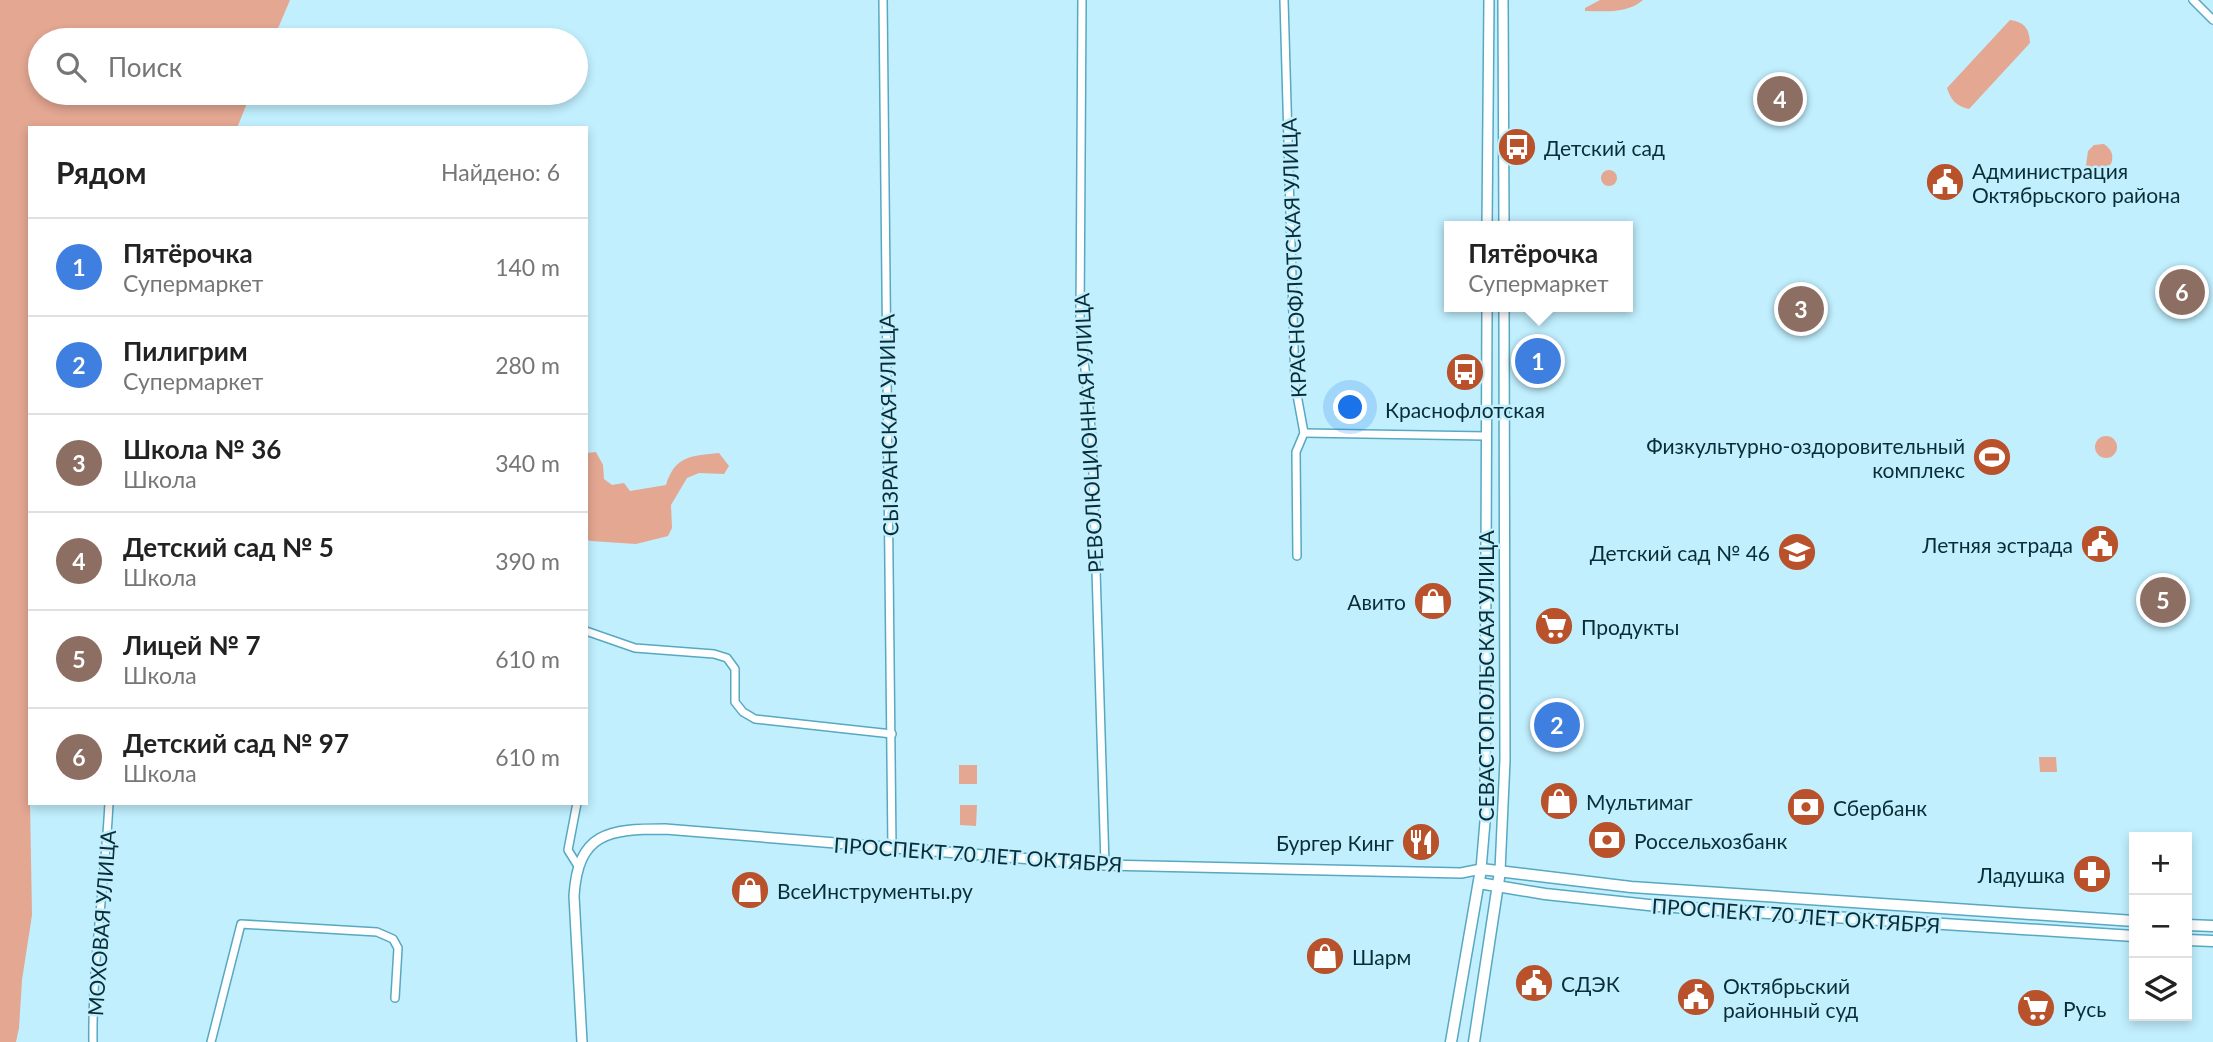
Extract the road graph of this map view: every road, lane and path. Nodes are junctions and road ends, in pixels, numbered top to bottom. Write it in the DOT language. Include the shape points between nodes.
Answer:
graph roads {
  1 [pos="883,0"];
  2 [pos="1082,0"];
  3 [pos="1284,0"];
  4 [pos="1489,0"];
  5 [pos="1503,0"];
  6 [pos="2193,0"];
  7 [pos="2213,20"];
  8 [pos="1487,221"];
  9 [pos="1504,221"];
  10 [pos="1487,312"];
  11 [pos="1504,312"];
  12 [pos="1304,433"];
  13 [pos="1486,436"];
  14 [pos="1503,437"];
  15 [pos="1297,556"];
  16 [pos="588,632"];
  17 [pos="1486,642"];
  18 [pos="1503,643"];
  19 [pos="1485,692"];
  20 [pos="1504,692"];
  21 [pos="892,734"];
  22 [pos="110,805"];
  23 [pos="577,805"];
  24 [pos="892,849"];
  25 [pos="1105,865"];
  26 [pos="578,866"];
  27 [pos="1481,869"];
  28 [pos="1500,871"];
  29 [pos="1461,873"];
  30 [pos="1479,883"];
  31 [pos="1498,887"];
  32 [pos="1745,893"];
  33 [pos="1872,902"];
  34 [pos="1749,911"];
  35 [pos="2002,912"];
  36 [pos="1871,920"];
  37 [pos="2129,921"];
  38 [pos="2192,925"];
  39 [pos="2200,926"];
  40 [pos="2213,926"];
  41 [pos="2002,927"];
  42 [pos="2129,936"];
  43 [pos="2192,940"];
  44 [pos="2200,941"];
  45 [pos="2213,941"];
  46 [pos="395,998"];
  47 [pos="93,1042"];
  48 [pos="211,1042"];
  49 [pos="582,1042"];
  50 [pos="1451,1042"];
  51 [pos="1474,1042"];
  1 -- 21 [label="street, СЫЗРАНСКАЯ УЛИЦА"];
  2 -- 25 [label="street, РЕВОЛЮЦИОННАЯ УЛИЦА" via="1080,319 1092,439"];
  3 -- 12 [label="street, КРАСНОФЛОТСКАЯ УЛИЦА" via="1295,384"];
  4 -- 8 [label="street"];
  5 -- 9 [label="street"];
  6 -- 7 [label="street"];
  10 -- 13 [label="street, СЕВАСТОПОЛЬСКАЯ УЛИЦА"];
  11 -- 14 [label="street, СЕВАСТОПОЛЬСКАЯ УЛИЦА"];
  12 -- 13 [label="street"];
  12 -- 15 [label="street, КРАСНОФЛОТСКАЯ УЛИЦА" via="1296,452"];
  13 -- 14 [label="street"];
  13 -- 17 [label="street, СЕВАСТОПОЛЬСКАЯ УЛИЦА"];
  14 -- 18 [label="street, СЕВАСТОПОЛЬСКАЯ УЛИЦА"];
  16 -- 21 [label="street" via="635,648 727,658 735,669 735,702 755,719"];
  17 -- 18 [label="street"];
  17 -- 19 [label="street, СЕВАСТОПОЛЬСКАЯ УЛИЦА"];
  18 -- 20 [label="street, СЕВАСТОПОЛЬСКАЯ УЛИЦА"];
  19 -- 20 [label="street"];
  19 -- 27 [label="street, СЕВАСТОПОЛЬСКАЯ УЛИЦА"];
  20 -- 28 [label="street, СЕВАСТОПОЛЬСКАЯ УЛИЦА"];
  21 -- 24 [label="street, СЫЗРАНСКАЯ УЛИЦА"];
  22 -- 47 [label="street, МОХОВАЯ УЛИЦА"];
  23 -- 26 [label="street" via="568,850"];
  24 -- 25 [label="street, ПРОСПЕКТ 70 ЛЕТ ОКТЯБРЯ"];
  24 -- 26 [label="street, ПРОСПЕКТ 70 ЛЕТ ОКТЯБРЯ" via="635,829 612,832 595,841"];
  25 -- 29 [label="street, ПРОСПЕКТ 70 ЛЕТ ОКТЯБРЯ"];
  26 -- 49 [label="street" via="574,896"];
  27 -- 28 [label="main road, ПРОСПЕКТ 70 ЛЕТ ОКТЯБРЯ"];
  27 -- 29 [label="street, ПРОСПЕКТ 70 ЛЕТ ОКТЯБРЯ"];
  27 -- 30 [label="main road, СЕВАСТОПОЛЬСКАЯ УЛИЦА"];
  28 -- 31 [label="main road, СЕВАСТОПОЛЬСКАЯ УЛИЦА"];
  28 -- 32 [label="main road, ПРОСПЕКТ 70 ЛЕТ ОКТЯБРЯ" via="1620,886"];
  29 -- 30 [label="street, ПРОСПЕКТ 70 ЛЕТ ОКТЯБРЯ"];
  30 -- 31 [label="main road, ПРОСПЕКТ 70 ЛЕТ ОКТЯБРЯ"];
  30 -- 50 [label="main road, СЕВАСТОПОЛЬСКАЯ УЛИЦА"];
  31 -- 34 [label="main road, ПРОСПЕКТ 70 ЛЕТ ОКТЯБРЯ" via="1602,901"];
  31 -- 51 [label="main road, СЕВАСТОПОЛЬСКАЯ УЛИЦА"];
  32 -- 33 [label="main road, ПРОСПЕКТ 70 ЛЕТ ОКТЯБРЯ"];
  32 -- 34 [label="main road"];
  33 -- 35 [label="main road, ПРОСПЕКТ 70 ЛЕТ ОКТЯБРЯ"];
  33 -- 36 [label="main road"];
  34 -- 36 [label="main road, ПРОСПЕКТ 70 ЛЕТ ОКТЯБРЯ"];
  35 -- 37 [label="main road, ПРОСПЕКТ 70 ЛЕТ ОКТЯБРЯ"];
  35 -- 41 [label="main road"];
  36 -- 41 [label="main road, ПРОСПЕКТ 70 ЛЕТ ОКТЯБРЯ"];
  38 -- 39 [label="main road"];
  39 -- 40 [label="main road"];
  39 -- 44 [label="main road"];
  41 -- 42 [label="main road, ПРОСПЕКТ 70 ЛЕТ ОКТЯБРЯ"];
  43 -- 44 [label="main road"];
  44 -- 45 [label="main road"];
  46 -- 48 [label="street" via="398,948 393,939 377,932 242,924"];
}
